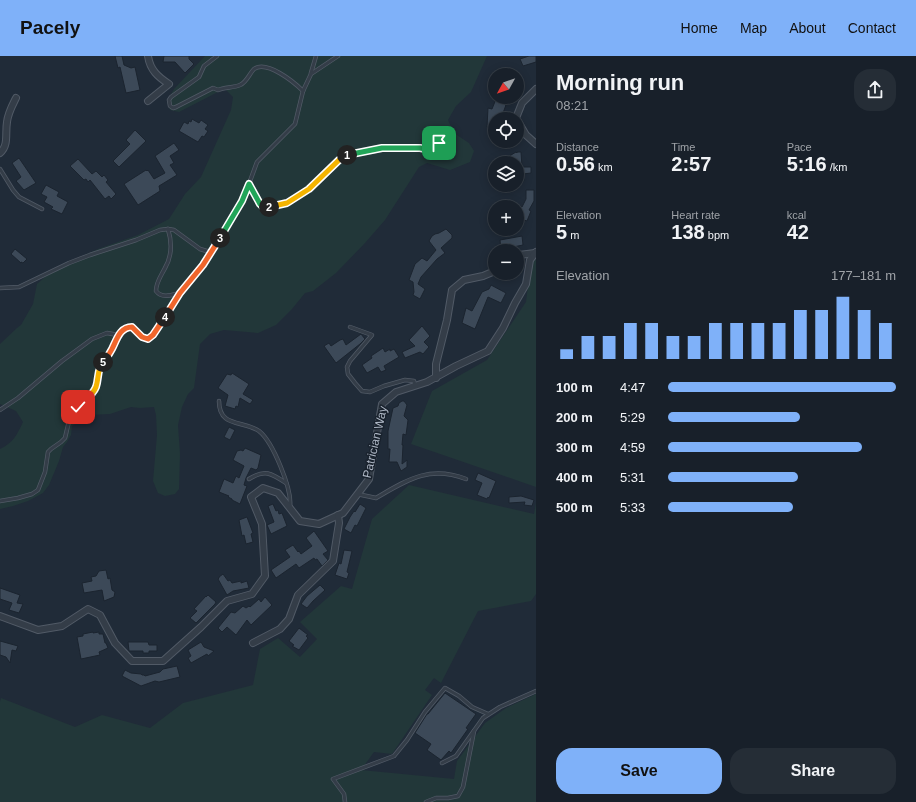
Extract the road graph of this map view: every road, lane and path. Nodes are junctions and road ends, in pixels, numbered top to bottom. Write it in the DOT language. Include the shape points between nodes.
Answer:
graph roads {
  1 [pos="148,56"];
  2 [pos="217,56"];
  3 [pos="316,56"];
  4 [pos="338,56"];
  5 [pos="311,74"];
  6 [pos="536,90"];
  7 [pos="303,91"];
  8 [pos="16,98"];
  9 [pos="148,101"];
  10 [pos="439,143"];
  11 [pos="536,144"];
  12 [pos="0,153"];
  13 [pos="0,168"];
  14 [pos="249,184"];
  15 [pos="42,209"];
  16 [pos="168,229"];
  17 [pos="210,252"];
  18 [pos="536,252"];
  19 [pos="524,254"];
  20 [pos="488,274"];
  21 [pos="0,288"];
  22 [pos="180,293"];
  23 [pos="350,327"];
  24 [pos="118,335"];
  25 [pos="436,378"];
  26 [pos="415,386"];
  27 [pos="219,401"];
  28 [pos="0,410"];
  29 [pos="249,479"];
  30 [pos="466,479"];
  31 [pos="286,483"];
  32 [pos="357,494"];
  33 [pos="0,501"];
  34 [pos="290,508"];
  35 [pos="338,515"];
  36 [pos="0,616"];
  37 [pos="253,643"];
  38 [pos="536,690"];
  39 [pos="488,714"];
  40 [pos="475,730"];
  41 [pos="442,763"];
  42 [pos="345,802"];
  43 [pos="426,802"];
  1 -- 9 [label="street" via="154,72 169,84"];
  2 -- 7 [label="lane" via="204,66 199,77 171,97 170,106 176,107 213,88 218,90 240,85 255,69 261,67 289,78"];
  3 -- 5 [label="lane"];
  4 -- 5 [label="lane"];
  5 -- 7 [label="lane"];
  6 -- 11 [label="street" via="522,102 516,118 526,135"];
  7 -- 14 [label="lane" via="295,124 257,162"];
  8 -- 12 [label="street" via="7,121 5,147"];
  10 -- 14 [label="lane" via="431,150 382,148 349,154 339,160 309,189 287,203 276,206 264,208"];
  13 -- 15 [label="lane" via="19,197"];
  14 -- 17 [label="lane" via="242,201"];
  16 -- 17 [label="lane" via="174,230 200,249"];
  16 -- 21 [label="lane" via="90,255 19,287"];
  16 -- 22 [label="lane" via="171,247 169,259 159,278 156,291 163,296"];
  17 -- 22 [label="lane"];
  18 -- 19 [label="street"];
  18 -- 25 [label="street, Patrician Way" via="530,260 526,284 488,351"];
  20 -- 25 [label="street" via="464,280 452,290 436,364"];
  22 -- 24 [label="lane" via="148,339 132,327"];
  23 -- 26 [label="lane" via="372,335 347,367 348,374 362,391 370,392 406,380 414,381"];
  24 -- 28 [label="lane" via="107,333 92,339"];
  24 -- 33 [label="lane" via="101,364 96,388 72,414 61,442 48,452 45,472 38,490 32,494"];
  25 -- 26 [label="street, Patrician Way"];
  26 -- 32 [label="street, Patrician Way" via="396,392 382,404 369,479"];
  27 -- 31 [label="lane" via="219,409 224,418 260,432 280,462"];
  29 -- 31 [label="lane" via="256,474 267,473"];
  30 -- 32 [label="lane" via="426,474 413,477 376,498"];
  31 -- 34 [label="lane"];
  32 -- 35 [label="street, Patrician Way" via="343,513"];
  34 -- 35 [label="street, Patrician Way" via="300,521 319,524"];
  34 -- 36 [label="street, Patrician Way" via="278,493 263,488 251,498 262,524 265,576 252,594 227,601 163,661 132,661 115,643 100,615 88,609 62,626 38,630"];
  35 -- 37 [label="street" via="340,522 333,561 298,595 289,619 280,629"];
  38 -- 39 [label="lane"];
  39 -- 40 [label="lane"];
  39 -- 42 [label="lane" via="472,707 445,688 424,712 394,756 333,779 344,794"];
  40 -- 41 [label="lane" via="456,756"];
  40 -- 43 [label="lane" via="463,787 458,796 436,798"];
}
